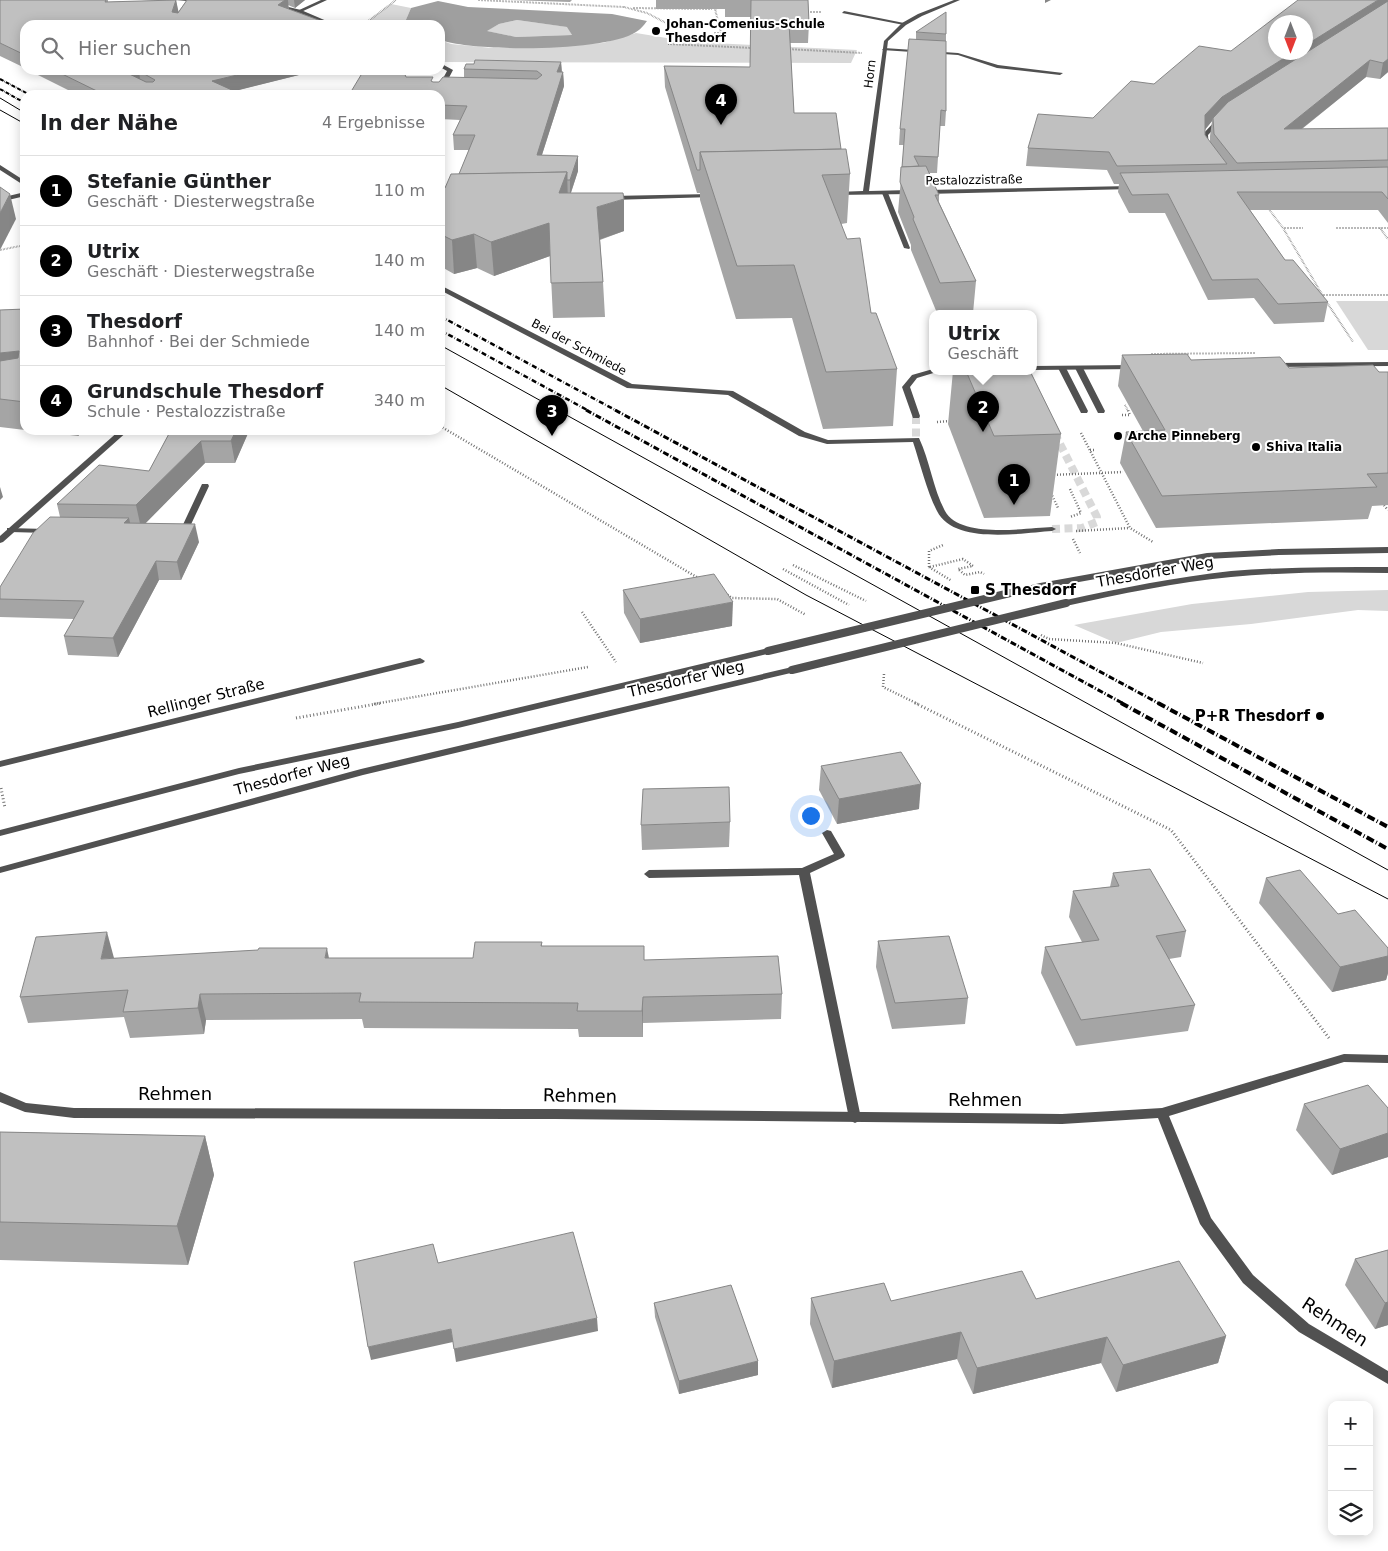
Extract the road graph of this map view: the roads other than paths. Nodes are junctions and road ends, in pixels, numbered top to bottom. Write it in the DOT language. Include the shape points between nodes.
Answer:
graph roads {
  1 [pos="177,0"];
  2 [pos="189,0"];
  3 [pos="325,0"];
  4 [pos="958,0"];
  5 [pos="207,2"];
  6 [pos="271,5"];
  7 [pos="185,9"];
  8 [pos="300,11"];
  9 [pos="844,12"];
  10 [pos="322,20"];
  11 [pos="904,24"];
  12 [pos="884,51"];
  13 [pos="445,68"];
  14 [pos="1060,73"];
  15 [pos="441,87"];
  16 [pos="451,87"];
  17 [pos="440,90"];
  18 [pos="1222,117"];
  19 [pos="1206,152"];
  20 [pos="0,168"];
  21 [pos="20,181"];
  22 [pos="1143,188"];
  23 [pos="866,193"];
  24 [pos="886,193"];
  25 [pos="827,194"];
  26 [pos="20,195"];
  27 [pos="720,196"];
  28 [pos="603,198"];
  29 [pos="0,200"];
  30 [pos="907,248"];
  31 [pos="445,290"];
  32 [pos="1388,364"];
  33 [pos="1269,365"];
  34 [pos="1139,367"];
  35 [pos="1037,368"];
  36 [pos="1062,368"];
  37 [pos="1079,368"];
  38 [pos="929,372"];
  39 [pos="1084,411"];
  40 [pos="1101,411"];
  41 [pos="916,416"];
  42 [pos="119,435"];
  43 [pos="205,486"];
  44 [pos="1052,529"];
  45 [pos="10,530"];
  46 [pos="58,531"];
  47 [pos="174,533"];
  48 [pos="0,540"];
  49 [pos="1388,550"];
  50 [pos="1388,570"];
  51 [pos="420,661"];
  52 [pos="0,764"];
  53 [pos="0,833"];
  54 [pos="827,833"];
  55 [pos="0,870"];
  56 [pos="804,871"];
  57 [pos="650,874"];
  58 [pos="1388,1059"];
  59 [pos="0,1097"];
  60 [pos="1162,1113"];
  61 [pos="855,1118"];
  62 [pos="1388,1378"];
  1 -- 2 [label="street"];
  2 -- 5 [label="street"];
  2 -- 7 [label="street"];
  3 -- 8 [label="street"];
  4 -- 11 [label="street, Horn" via="920,14"];
  6 -- 8 [label="street"];
  8 -- 10 [label="street"];
  9 -- 11 [label="street"];
  11 -- 12 [label="street, Horn" via="886,41"];
  12 -- 14 [label="street" via="958,54 997,66"];
  12 -- 23 [label="street, Horn"];
  13 -- 15 [label="street" via="450,70"];
  15 -- 16 [label="street"];
  15 -- 17 [label="street"];
  18 -- 19 [label="street" via="1206,135"];
  20 -- 21 [label="street"];
  22 -- 24 [label="street, Pestalozzistraße"];
  23 -- 24 [label="street, Pestalozzistraße"];
  23 -- 25 [label="street, Pestalozzistraße"];
  24 -- 30 [label="street"];
  26 -- 29 [label="street"];
  27 -- 28 [label="street"];
  31 -- 44 [label="street, Bei der Schmiede" via="630,386 730,393 802,434 827,442 916,440 941,511 948,521 961,528"];
  32 -- 33 [label="street"];
  34 -- 37 [label="street"];
  35 -- 36 [label="street"];
  36 -- 37 [label="street"];
  36 -- 39 [label="street"];
  37 -- 40 [label="street"];
  38 -- 41 [label="street" via="917,374 906,387"];
  42 -- 45 [label="street"];
  43 -- 47 [label="street" via="183,534"];
  45 -- 46 [label="street"];
  45 -- 48 [label="street"];
  49 -- 53 [label="street, Thesdorfer Weg, bridge" via="1207,556 1040,586 458,725 240,771"];
  50 -- 55 [label="street, Thesdorfer Weg, bridge" via="1231,574 1066,603 361,772"];
  51 -- 52 [label="street, Rellinger Straße"];
  54 -- 56 [label="street" via="840,855"];
  56 -- 57 [label="street"];
  56 -- 61 [label="street"];
  58 -- 60 [label="street, Rehmen" via="1344,1058"];
  59 -- 61 [label="street, Rehmen" via="25,1107 74,1113"];
  60 -- 61 [label="street, Rehmen" via="1062,1119"];
  60 -- 62 [label="street, Rehmen" via="1205,1220 1248,1279 1304,1328"];
}
